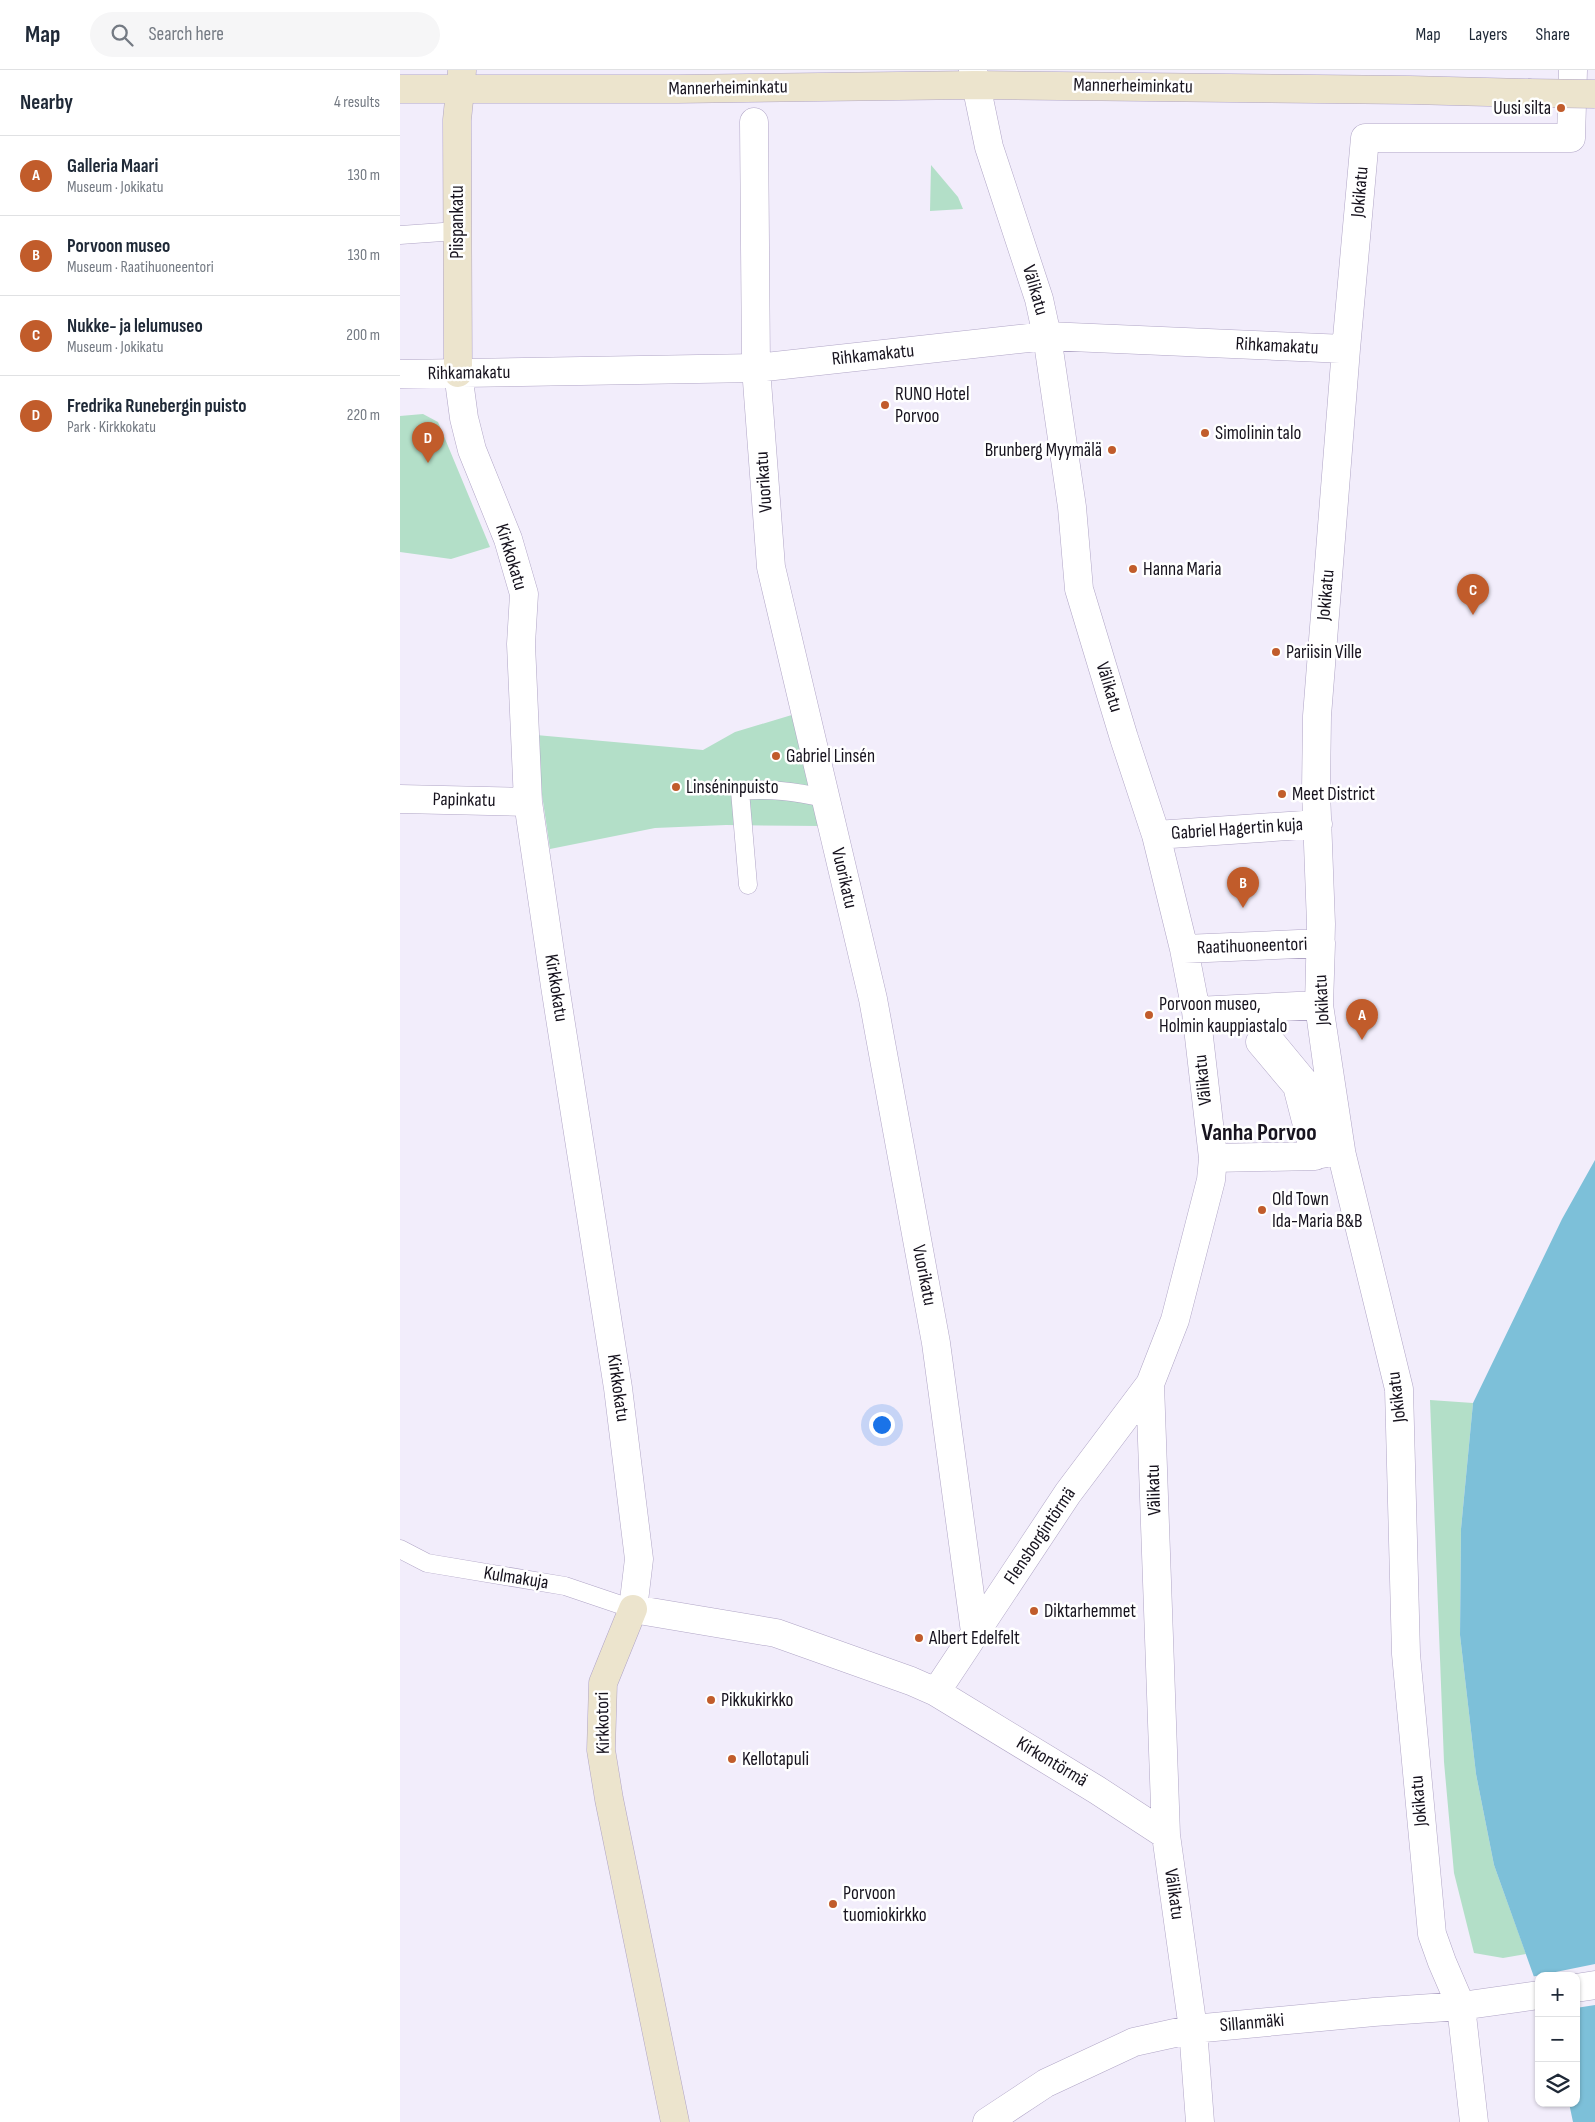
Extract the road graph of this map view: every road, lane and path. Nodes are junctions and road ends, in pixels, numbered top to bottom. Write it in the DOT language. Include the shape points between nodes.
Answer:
graph roads {
  1 [pos="1573,70"];
  2 [pos="974,77"];
  3 [pos="462,79"];
  4 [pos="400,89"];
  5 [pos="1595,94"];
  6 [pos="754,122"];
  7 [pos="457,231"];
  8 [pos="400,234"];
  9 [pos="1047,336"];
  10 [pos="1346,350"];
  11 [pos="756,368"];
  12 [pos="458,373"];
  13 [pos="400,374"];
  14 [pos="825,798"];
  15 [pos="400,799"];
  16 [pos="528,802"];
  17 [pos="1318,824"];
  18 [pos="1156,835"];
  19 [pos="748,885"];
  20 [pos="1321,943"];
  21 [pos="1184,949"];
  22 [pos="1319,1005"];
  23 [pos="1196,1010"];
  24 [pos="1341,1150"];
  25 [pos="1213,1158"];
  26 [pos="1150,1384"];
  27 [pos="400,1549"];
  28 [pos="632,1608"];
  29 [pos="975,1632"];
  30 [pos="936,1692"];
  31 [pos="1166,1834"];
  32 [pos="1595,1985"];
  33 [pos="1580,1987"];
  34 [pos="1535,1996"];
  35 [pos="1461,2006"];
  36 [pos="1193,2029"];
  37 [pos="676,2122"];
  38 [pos="987,2122"];
  39 [pos="1200,2122"];
  40 [pos="1474,2122"];
  1 -- 10 [label="street, Jokikatu" via="1571,138 1365,138"];
  2 -- 3 [label="main road, Mannerheiminkatu" via="678,89"];
  2 -- 5 [label="main road, Mannerheiminkatu, bridge"];
  2 -- 9 [label="street, Välikatu" via="990,147 1039,299"];
  3 -- 4 [label="main road, Mannerheiminkatu"];
  3 -- 7 [label="main road, Piispankatu" via="456,120"];
  6 -- 11 [label="street, Vuorikatu"];
  7 -- 8 [label="lane"];
  7 -- 12 [label="main road, Piispankatu"];
  9 -- 10 [label="street, Rihkamakatu"];
  9 -- 11 [label="street, Rihkamakatu"];
  9 -- 18 [label="street, Välikatu" via="1071,502 1078,589"];
  10 -- 17 [label="street, Jokikatu" via="1317,716"];
  11 -- 12 [label="street, Rihkamakatu"];
  11 -- 14 [label="street, Vuorikatu" via="771,567"];
  12 -- 13 [label="street, Rihkamakatu"];
  12 -- 16 [label="street, Kirkkokatu" via="472,450 508,539 524,594 521,644"];
  14 -- 19 [label="lane" via="765,788 740,791"];
  14 -- 29 [label="street, Vuorikatu" via="873,999 936,1343"];
  15 -- 16 [label="street, Papinkatu"];
  16 -- 28 [label="street, Kirkkokatu" via="618,1388 639,1559"];
  17 -- 18 [label="street, Gabriel Hagertin kuja"];
  17 -- 20 [label="street, Jokikatu"];
  18 -- 21 [label="street, Välikatu"];
  20 -- 21 [label="street, Raatihuoneentori"];
  20 -- 22 [label="street, Raatihuoneentori"];
  21 -- 23 [label="street, Raatihuoneentori"];
  22 -- 23 [label="street"];
  22 -- 24 [label="street, Raatihuoneentori"];
  23 -- 25 [label="street, Välikatu"];
  24 -- 25 [label="street" via="1321,1154 1304,1082 1266,1036 1260,1042 1297,1086 1315,1156"];
  24 -- 35 [label="street, Jokikatu" via="1399,1389 1406,1654 1432,1934"];
  25 -- 26 [label="street, Välikatu" via="1211,1180 1175,1320"];
  26 -- 29 [label="street, Flensborgintörmä" via="1068,1494"];
  26 -- 31 [label="street, Välikatu"];
  27 -- 28 [label="lane, Kulmakuja" via="427,1563 565,1586"];
  28 -- 30 [label="street" via="776,1633"];
  28 -- 37 [label="main road, Kirkkotori" via="602,1683 601,1750"];
  29 -- 30 [label="street, Flensborgintörmä"];
  30 -- 31 [label="street, Kirkontörmä"];
  31 -- 36 [label="street, Välikatu"];
  32 -- 33 [label="street"];
  34 -- 35 [label="street, Sillanmäki"];
  35 -- 36 [label="street, Sillanmäki"];
  35 -- 40 [label="street, Jokikatu"];
  36 -- 38 [label="street, Sillanmäki" via="1134,2042 1046,2083"];
  36 -- 39 [label="street, Välikatu"];
}
